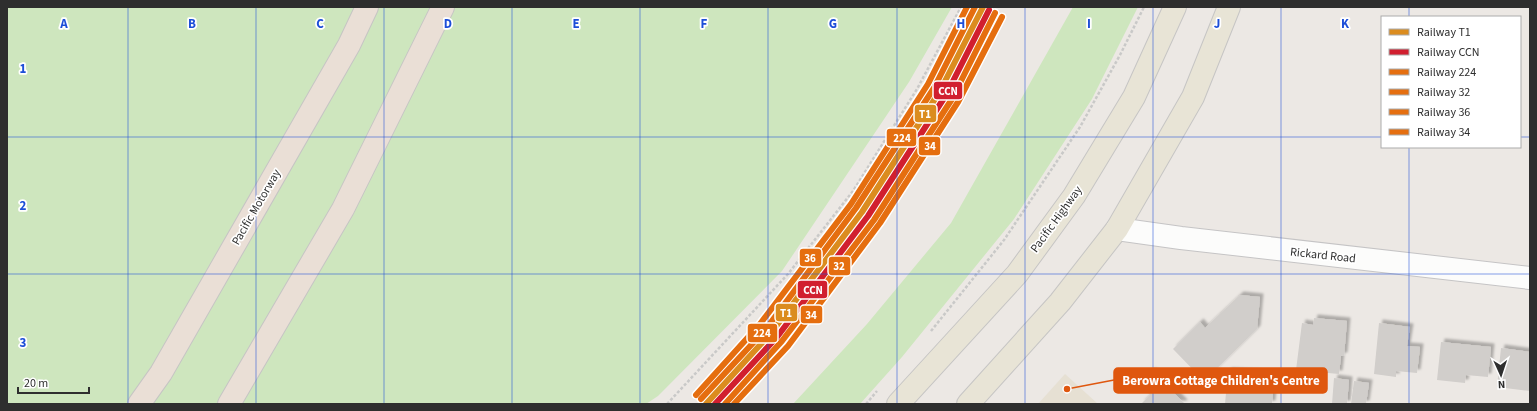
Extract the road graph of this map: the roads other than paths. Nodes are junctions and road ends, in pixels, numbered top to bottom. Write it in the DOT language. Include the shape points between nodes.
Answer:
graph roads {
  1 [pos="367,7"];
  2 [pos="443,7"];
  3 [pos="1174,7"];
  4 [pos="1229,7"];
  5 [pos="1117,229"];
  6 [pos="1530,278"];
  7 [pos="139,404"];
  8 [pos="229,404"];
  9 [pos="898,404"];
  10 [pos="968,404"];
  1 -- 7 [label="highway, Pacific Motorway" via="349,45 162,373"];
  2 -- 8 [label="highway" via="343,209"];
  3 -- 9 [label="main road, Pacific Highway" via="1134,97 1074,196 1017,274"];
  4 -- 5 [label="main road" via="1193,97"];
  5 -- 6 [label="street, Rickard Road"];
  5 -- 10 [label="main road" via="1060,302"];
}
